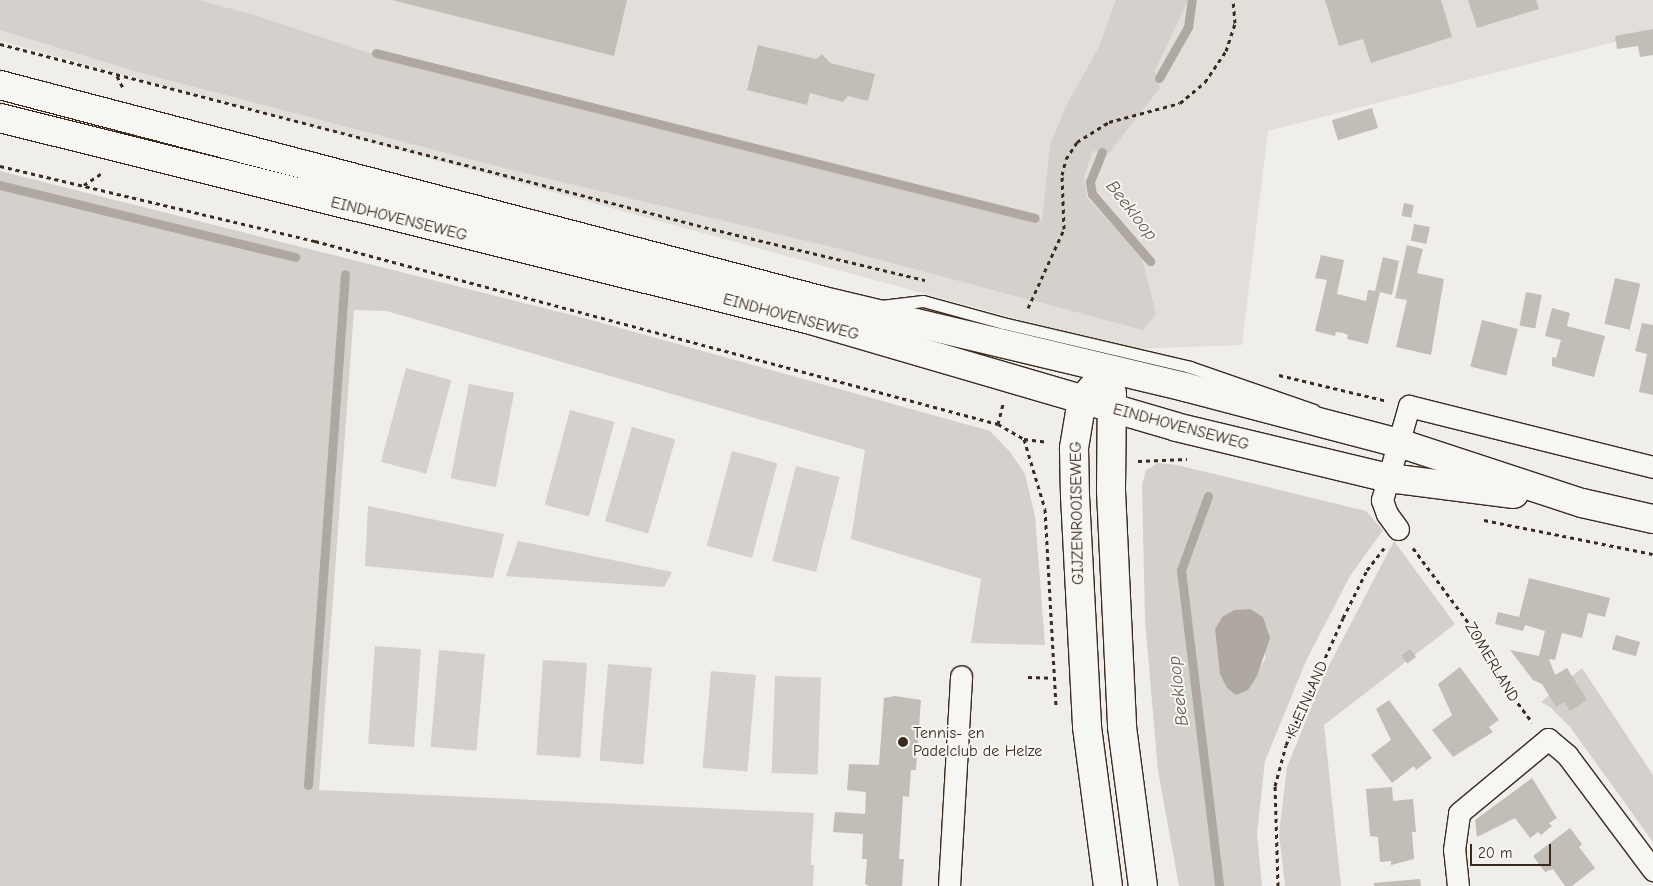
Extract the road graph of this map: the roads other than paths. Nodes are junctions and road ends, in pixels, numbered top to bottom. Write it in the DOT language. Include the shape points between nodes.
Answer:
graph roads {
  1 [pos="0,85"];
  2 [pos="1,118"];
  3 [pos="857,309"];
  4 [pos="1110,369"];
  5 [pos="1082,400"];
  6 [pos="1114,410"];
  7 [pos="1347,430"];
  8 [pos="1399,443"];
  9 [pos="1653,467"];
  10 [pos="1390,478"];
  11 [pos="1582,503"];
  12 [pos="1653,519"];
  13 [pos="1398,530"];
  14 [pos="961,676"];
  15 [pos="1653,870"];
  16 [pos="950,886"];
  17 [pos="1108,886"];
  18 [pos="1143,886"];
  19 [pos="1458,886"];
  1 -- 3 [label="main road, EINDHOVENSEWEG"];
  2 -- 5 [label="main road, EINDHOVENSEWEG" via="811,320"];
  3 -- 4 [label="main road, EINDHOVENSEWEG"];
  3 -- 7 [label="lane, EINDHOVENSEWEG" via="923,300 1211,373 1306,405"];
  4 -- 5 [label="main road"];
  4 -- 6 [label="main road"];
  4 -- 7 [label="main road, EINDHOVENSEWEG"];
  5 -- 6 [label="main road, EINDHOVENSEWEG"];
  5 -- 17 [label="main road, GIJZENROOISEWEG" via="1074,448 1081,645 1087,727"];
  6 -- 10 [label="main road, EINDHOVENSEWEG"];
  6 -- 18 [label="main road" via="1111,491 1122,726"];
  7 -- 8 [label="main road, EINDHOVENSEWEG"];
  8 -- 9 [label="street" via="1409,406"];
  8 -- 10 [label="street"];
  8 -- 11 [label="main road, EINDHOVENSEWEG"];
  10 -- 11 [label="main road, EINDHOVENSEWEG"];
  10 -- 13 [label="street" via="1382,500"];
  11 -- 12 [label="main road, EINDHOVENSEWEG"];
  14 -- 16 [label="street"];
  15 -- 19 [label="street" via="1567,755 1548,739 1460,814 1454,850"];
}
